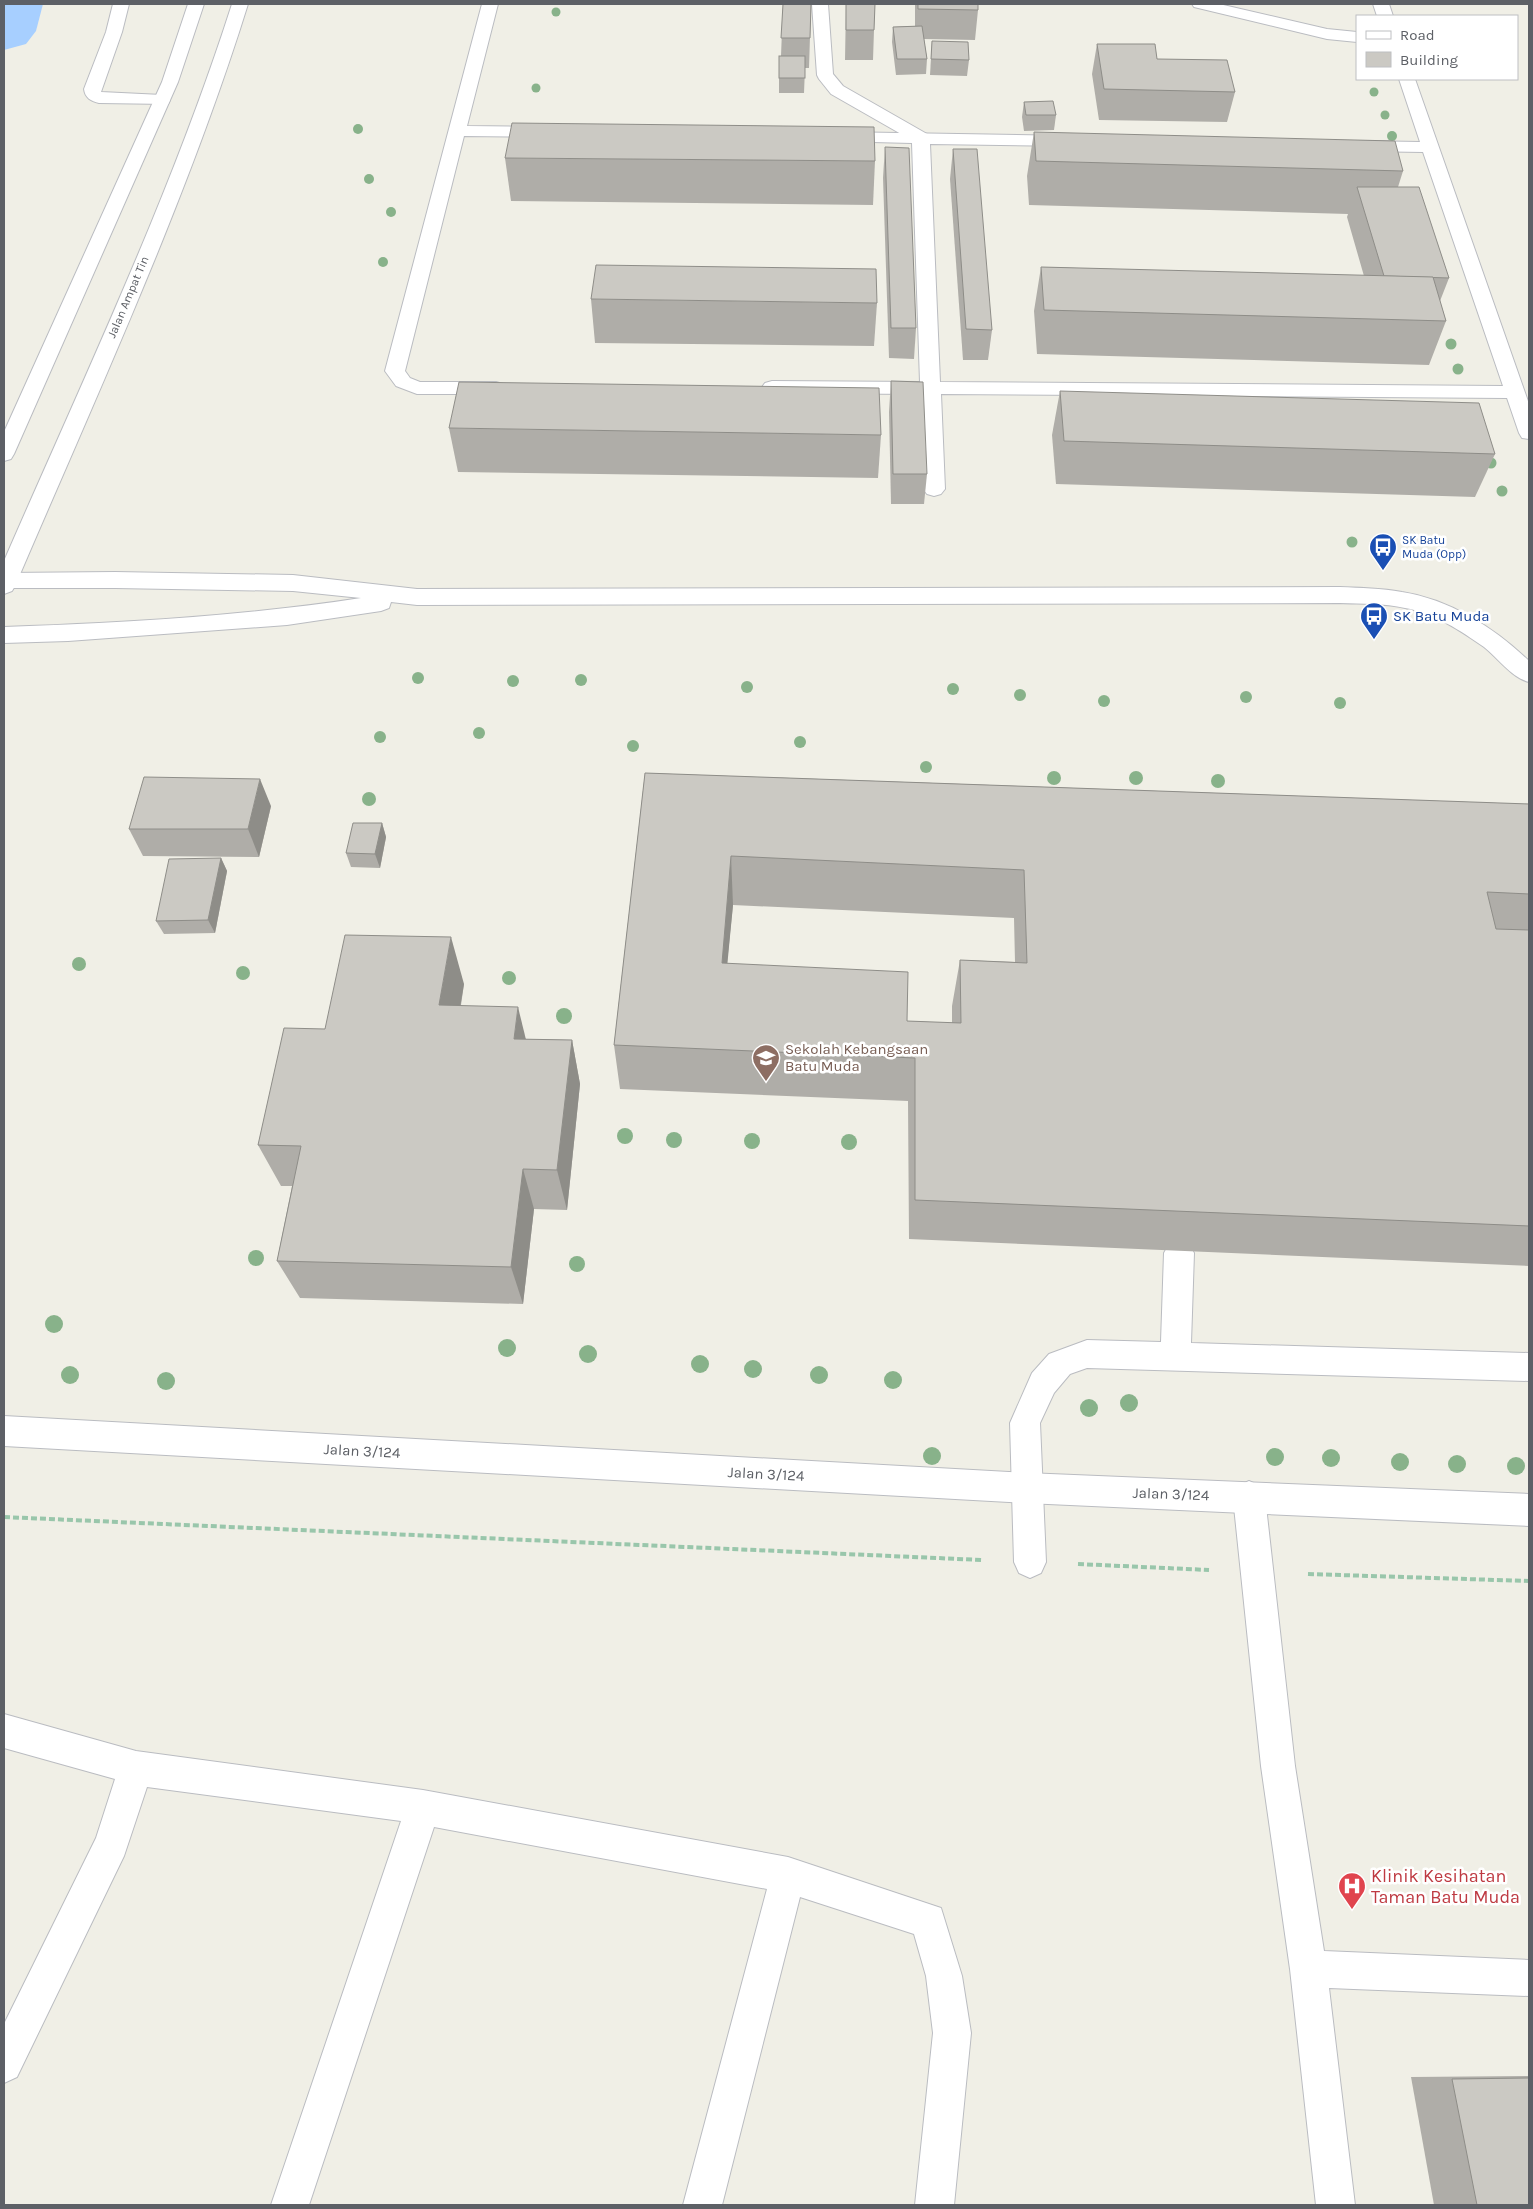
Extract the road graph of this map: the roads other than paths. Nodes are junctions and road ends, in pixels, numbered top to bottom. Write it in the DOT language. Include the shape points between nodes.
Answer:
graph roads {
  1 [pos="121,4"];
  2 [pos="196,4"];
  3 [pos="240,4"];
  4 [pos="490,4"];
  5 [pos="820,4"];
  6 [pos="1200,4"];
  7 [pos="1356,38"];
  8 [pos="1407,80"];
  9 [pos="162,100"];
  10 [pos="456,131"];
  11 [pos="565,133"];
  12 [pos="822,137"];
  13 [pos="921,138"];
  14 [pos="1088,141"];
  15 [pos="1343,146"];
  16 [pos="1431,147"];
  17 [pos="930,387"];
  18 [pos="516,388"];
  19 [pos="753,388"];
  20 [pos="1515,392"];
  21 [pos="1529,433"];
  22 [pos="4,454"];
  23 [pos="934,489"];
  24 [pos="5,583"];
  25 [pos="417,597"];
  26 [pos="4,635"];
  27 [pos="1529,674"];
  28 [pos="1179,1253"];
  29 [pos="1176,1356"];
  30 [pos="1529,1367"];
  31 [pos="4,1432"];
  32 [pos="1026,1488"];
  33 [pos="1249,1497"];
  34 [pos="1529,1510"];
  35 [pos="1030,1562"];
  36 [pos="4,1731"];
  37 [pos="136,1768"];
  38 [pos="422,1807"];
  39 [pos="788,1875"];
  40 [pos="1308,1969"];
  41 [pos="1529,1978"];
  42 [pos="4,2064"];
  43 [pos="290,2205"];
  44 [pos="702,2205"];
  45 [pos="935,2205"];
  46 [pos="1336,2205"];
  1 -- 9 [label="street" via="93,94 100,98"];
  2 -- 9 [label="street"];
  3 -- 24 [label="street, Jalan Ampat Tin" via="216,80 155,235"];
  4 -- 10 [label="street"];
  5 -- 13 [label="street" via="825,75 836,90"];
  6 -- 7 [label="street"];
  8 -- 16 [label="street"];
  9 -- 22 [label="street"];
  10 -- 11 [label="street"];
  10 -- 18 [label="street" via="395,371 403,382 417,388"];
  12 -- 13 [label="street"];
  13 -- 14 [label="street"];
  13 -- 17 [label="street"];
  15 -- 16 [label="street"];
  16 -- 20 [label="street"];
  17 -- 19 [label="street"];
  17 -- 20 [label="street"];
  17 -- 23 [label="street"];
  20 -- 21 [label="street"];
  24 -- 25 [label="street" via="115,580 293,583"];
  25 -- 26 [label="street" via="287,617"];
  25 -- 27 [label="street" via="1340,595 1392,598 1423,604 1473,629"];
  28 -- 29 [label="street"];
  29 -- 30 [label="street"];
  29 -- 32 [label="street" via="1088,1354 1060,1364 1044,1383 1025,1423"];
  31 -- 32 [label="street, Jalan 3/124"];
  32 -- 33 [label="street, Jalan 3/124"];
  32 -- 35 [label="street"];
  33 -- 34 [label="street, Jalan 3/124"];
  33 -- 40 [label="street" via="1278,1766"];
  36 -- 37 [label="street"];
  37 -- 38 [label="street"];
  37 -- 42 [label="street" via="112,1844"];
  38 -- 39 [label="street"];
  38 -- 43 [label="street"];
  39 -- 44 [label="street"];
  39 -- 45 [label="street" via="928,1921 944,1976 952,2033"];
  40 -- 41 [label="street"];
  40 -- 46 [label="street"];
}
